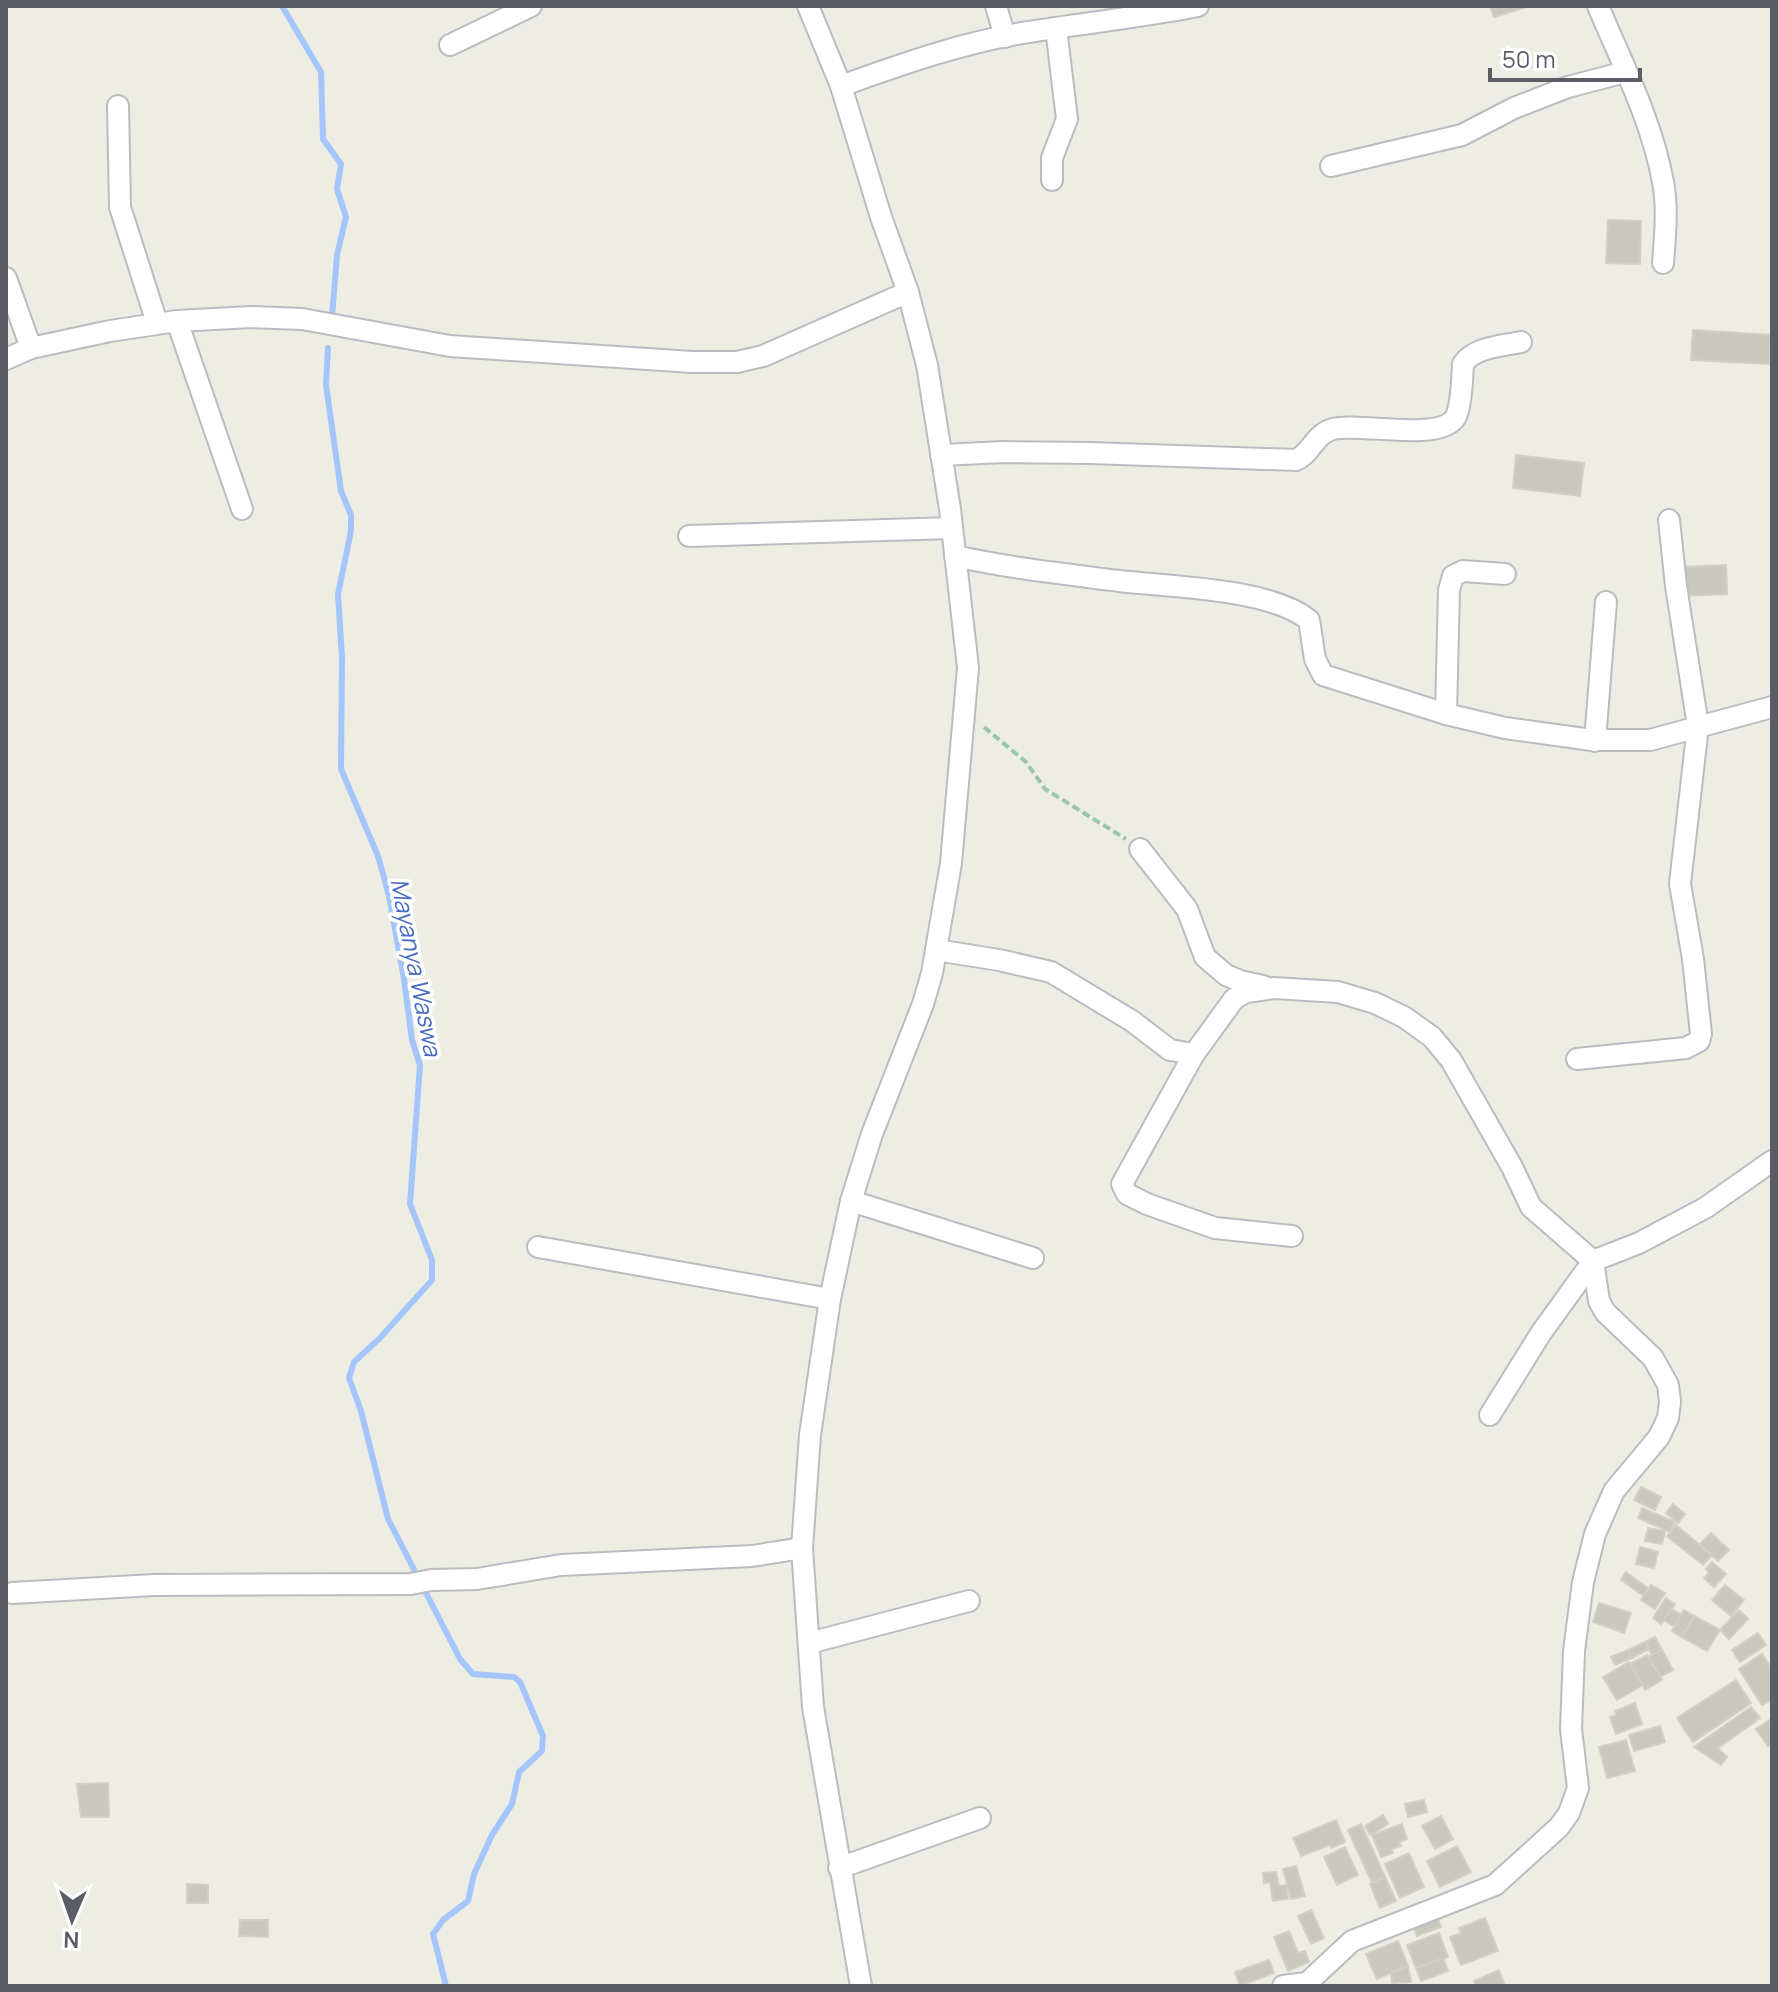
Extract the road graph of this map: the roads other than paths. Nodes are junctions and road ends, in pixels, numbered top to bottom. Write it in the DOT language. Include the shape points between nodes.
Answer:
graph roads {
  1 [pos="531,6"];
  2 [pos="808,6"];
  3 [pos="996,6"];
  4 [pos="1198,6"];
  5 [pos="1598,6"];
  6 [pos="1137,12"];
  7 [pos="1056,28"];
  8 [pos="1005,37"];
  9 [pos="450,45"];
  10 [pos="1625,72"];
  11 [pos="841,86"];
  12 [pos="118,106"];
  13 [pos="1331,166"];
  14 [pos="1052,180"];
  15 [pos="1663,263"];
  16 [pos="6,278"];
  17 [pos="908,292"];
  18 [pos="167,322"];
  19 [pos="1521,342"];
  20 [pos="31,348"];
  21 [pos="6,359"];
  22 [pos="941,455"];
  23 [pos="242,509"];
  24 [pos="1669,520"];
  25 [pos="952,528"];
  26 [pos="689,536"];
  27 [pos="955,556"];
  28 [pos="1505,574"];
  29 [pos="1606,602"];
  30 [pos="1772,707"];
  31 [pos="1446,714"];
  32 [pos="1698,726"];
  33 [pos="1595,741"];
  34 [pos="1140,849"];
  35 [pos="936,950"];
  36 [pos="1274,988"];
  37 [pos="1194,1054"];
  38 [pos="1577,1059"];
  39 [pos="1772,1161"];
  40 [pos="851,1201"];
  41 [pos="1292,1236"];
  42 [pos="538,1247"];
  43 [pos="1033,1258"];
  44 [pos="1593,1261"];
  45 [pos="830,1299"];
  46 [pos="1490,1415"];
  47 [pos="802,1548"];
  48 [pos="12,1593"];
  49 [pos="969,1601"];
  50 [pos="809,1643"];
  51 [pos="980,1818"];
  52 [pos="839,1868"];
  53 [pos="1307,1985"];
  54 [pos="861,1986"];
  55 [pos="1283,1986"];
  1 -- 9 [label="street"];
  2 -- 11 [label="street"];
  3 -- 8 [label="street"];
  4 -- 6 [label="street"];
  5 -- 10 [label="street"];
  6 -- 7 [label="street"];
  7 -- 8 [label="street"];
  7 -- 14 [label="street" via="1067,119 1052,158"];
  8 -- 11 [label="street"];
  10 -- 13 [label="street" via="1568,87 1462,135"];
  10 -- 15 [label="street" via="1664,184"];
  11 -- 17 [label="street"];
  12 -- 18 [label="street" via="120,207"];
  16 -- 20 [label="street"];
  17 -- 18 [label="street" via="763,356 737,362 450,346 302,319"];
  17 -- 22 [label="street" via="927,365"];
  18 -- 20 [label="street"];
  18 -- 23 [label="street"];
  19 -- 22 [label="street" via="1467,358 1457,416 1450,425 1433,430 1336,428 1315,439 1296,460 1076,452"];
  20 -- 21 [label="street"];
  22 -- 25 [label="street"];
  24 -- 32 [label="street"];
  25 -- 26 [label="street"];
  25 -- 27 [label="street"];
  27 -- 31 [label="street" via="1285,606 1309,620 1323,675"];
  27 -- 35 [label="street" via="968,668 951,863"];
  28 -- 31 [label="street" via="1463,571 1453,576"];
  29 -- 33 [label="street"];
  30 -- 32 [label="street"];
  31 -- 33 [label="street"];
  32 -- 33 [label="street" via="1650,740"];
  32 -- 38 [label="street" via="1680,884 1701,1017 1699,1041 1686,1048"];
  34 -- 36 [label="street" via="1187,909 1205,957 1226,975"];
  35 -- 37 [label="street" via="1051,972 1170,1050"];
  35 -- 40 [label="street" via="923,1004"];
  36 -- 37 [label="street" via="1234,999"];
  36 -- 44 [label="street" via="1338,992 1375,1003 1432,1037 1451,1060 1531,1207"];
  37 -- 41 [label="street" via="1122,1184 1127,1194 1215,1228"];
  39 -- 44 [label="street" via="1705,1208"];
  40 -- 43 [label="street"];
  40 -- 45 [label="street"];
  42 -- 45 [label="street"];
  44 -- 46 [label="street"];
  44 -- 53 [label="street" via="1605,1312 1653,1358 1668,1385 1670,1402 1659,1437 1614,1491 1586,1570 1574,1651 1571,1729 1578,1788 1569,1813 1495,1885 1352,1941"];
  45 -- 47 [label="street" via="810,1435"];
  47 -- 48 [label="street" via="752,1556 561,1565 477,1579"];
  47 -- 50 [label="street"];
  49 -- 50 [label="street"];
  50 -- 52 [label="street" via="813,1707"];
  51 -- 52 [label="street"];
  52 -- 54 [label="street"];
  53 -- 55 [label="street"];
}
